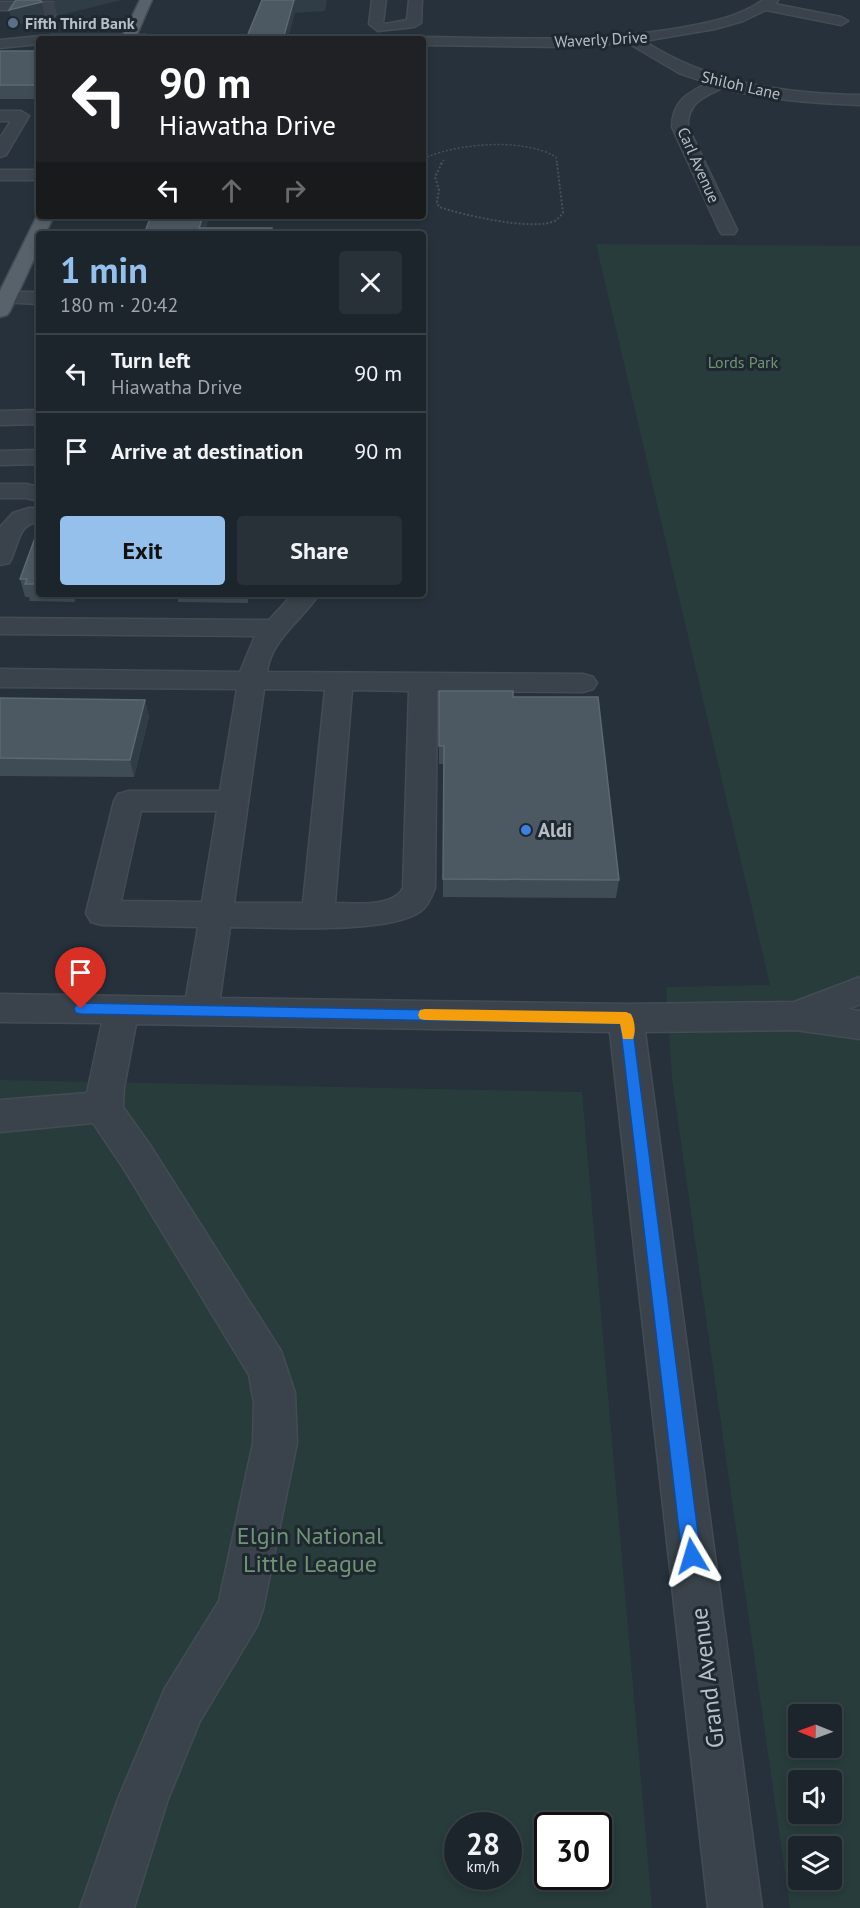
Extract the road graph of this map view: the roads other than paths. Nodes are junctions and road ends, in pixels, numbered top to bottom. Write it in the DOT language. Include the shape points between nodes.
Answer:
graph roads {
  1 [pos="146,0"];
  2 [pos="379,0"];
  3 [pos="415,0"];
  4 [pos="768,3"];
  5 [pos="0,6"];
  6 [pos="841,21"];
  7 [pos="382,34"];
  8 [pos="60,36"];
  9 [pos="129,36"];
  10 [pos="631,39"];
  11 [pos="36,40"];
  12 [pos="426,41"];
  13 [pos="1,43"];
  14 [pos="720,83"];
  15 [pos="860,100"];
  16 [pos="0,116"];
  17 [pos="0,153"];
  18 [pos="0,175"];
  19 [pos="36,175"];
  20 [pos="728,230"];
  21 [pos="35,247"];
  22 [pos="36,298"];
  23 [pos="3,304"];
  24 [pos="36,417"];
  25 [pos="0,418"];
  26 [pos="36,457"];
  27 [pos="0,458"];
  28 [pos="36,472"];
  29 [pos="0,491"];
  30 [pos="32,492"];
  31 [pos="36,514"];
  32 [pos="6,528"];
  33 [pos="0,558"];
  34 [pos="304,597"];
  35 [pos="0,626"];
  36 [pos="276,628"];
  37 [pos="0,678"];
  38 [pos="252,681"];
  39 [pos="339,681"];
  40 [pos="423,682"];
  41 [pos="584,683"];
  42 [pos="232,801"];
  43 [pos="318,914"];
  44 [pos="215,915"];
  45 [pos="860,990"];
  46 [pos="0,1008"];
  47 [pos="122,1009"];
  48 [pos="201,1010"];
  49 [pos="795,1016"];
  50 [pos="626,1018"];
  51 [pos="860,1025"];
  52 [pos="104,1107"];
  53 [pos="0,1116"];
  54 [pos="107,1908"];
  55 [pos="735,1908"];
  1 -- 9 [label="main road"];
  2 -- 7 [label="street" via="376,24"];
  3 -- 7 [label="street" via="414,23"];
  4 -- 6 [label="street"];
  4 -- 10 [label="street, Waverly Drive" via="710,26"];
  5 -- 8 [label="street" via="53,6 51,15 62,22"];
  10 -- 12 [label="street, Waverly Drive" via="560,43"];
  10 -- 14 [label="street, Shiloh Lane" via="675,68"];
  11 -- 13 [label="street"];
  14 -- 15 [label="street, Shiloh Lane" via="780,95"];
  14 -- 20 [label="street, Carl Avenue" via="691,99 678,115"];
  16 -- 17 [label="street" via="21,116"];
  18 -- 19 [label="street"];
  21 -- 23 [label="main road"];
  22 -- 23 [label="street"];
  24 -- 25 [label="street"];
  26 -- 27 [label="street"];
  28 -- 30 [label="street"];
  29 -- 30 [label="street"];
  31 -- 32 [label="street" via="24,516"];
  32 -- 33 [label="street"];
  34 -- 36 [label="street"];
  35 -- 36 [label="street"];
  36 -- 38 [label="street" via="261,645"];
  37 -- 38 [label="street"];
  38 -- 39 [label="street"];
  38 -- 42 [label="street"];
  39 -- 40 [label="street"];
  39 -- 43 [label="street"];
  40 -- 41 [label="street"];
  40 -- 43 [label="street" via="418,896 406,905 380,913"];
  42 -- 44 [label="street"];
  42 -- 44 [label="street" via="129,801 102,913"];
  43 -- 44 [label="street"];
  44 -- 48 [label="street"];
  45 -- 49 [label="street"];
  46 -- 47 [label="street"];
  47 -- 48 [label="street"];
  47 -- 52 [label="street"];
  48 -- 50 [label="street"];
  49 -- 50 [label="street"];
  49 -- 51 [label="street"];
  50 -- 55 [label="street, Grand Avenue"];
  52 -- 53 [label="street"];
  52 -- 54 [label="street" via="266,1365 274,1389 277,1420 240,1609 182,1705 142,1799"];
}
